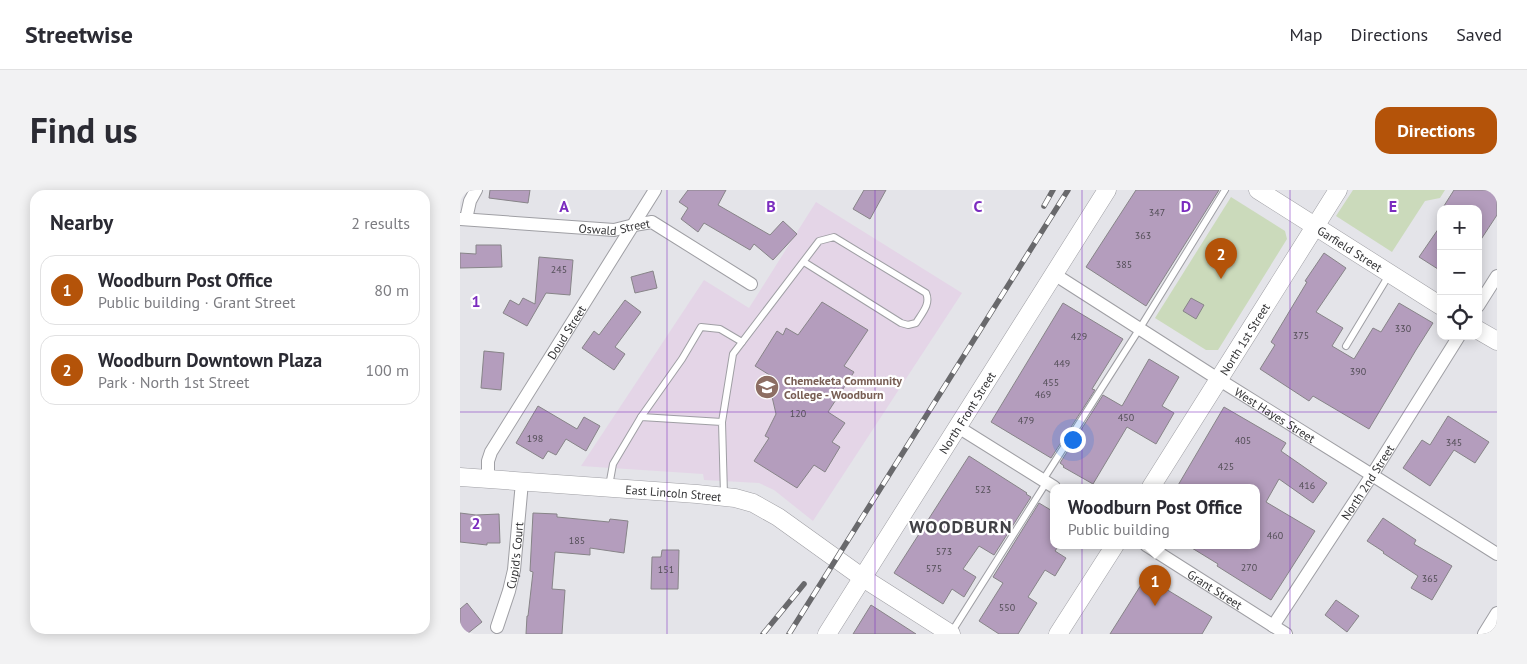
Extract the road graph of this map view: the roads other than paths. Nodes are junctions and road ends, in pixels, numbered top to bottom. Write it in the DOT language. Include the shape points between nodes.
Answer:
graph roads {
  1 [pos="476,190"];
  2 [pos="655,190"];
  3 [pos="1107,190"];
  4 [pos="1225,190"];
  5 [pos="1258,190"];
  6 [pos="1338,190"];
  7 [pos="463,219"];
  8 [pos="634,225"];
  9 [pos="1315,226"];
  10 [pos="804,262"];
  11 [pos="1054,274"];
  12 [pos="1390,274"];
  13 [pos="1497,276"];
  14 [pos="752,284"];
  15 [pos="1482,300"];
  16 [pos="1437,303"];
  17 [pos="1140,328"];
  18 [pos="1482,332"];
  19 [pos="1456,340"];
  20 [pos="1497,341"];
  21 [pos="742,342"];
  22 [pos="1346,346"];
  23 [pos="1218,380"];
  24 [pos="641,417"];
  25 [pos="722,422"];
  26 [pos="958,427"];
  27 [pos="1372,474"];
  28 [pos="460,477"];
  29 [pos="488,479"];
  30 [pos="522,482"];
  31 [pos="1048,483"];
  32 [pos="1153,484"];
  33 [pos="609,488"];
  34 [pos="724,496"];
  35 [pos="1112,549"];
  36 [pos="1152,549"];
  37 [pos="1497,554"];
  38 [pos="863,578"];
  39 [pos="1497,613"];
  40 [pos="497,626"];
  41 [pos="1273,626"];
  42 [pos="949,633"];
  43 [pos="827,634"];
  44 [pos="1058,634"];
  45 [pos="1286,634"];
  46 [pos="1484,634"];
  1 -- 7 [label="street"];
  2 -- 8 [label="street, Doud Street"];
  3 -- 11 [label="street, North Front Street"];
  4 -- 17 [label="lane"];
  5 -- 9 [label="street, Garfield Street"];
  6 -- 9 [label="street, North 1st Street"];
  7 -- 8 [label="street, Oswald Street" via="614,230"];
  8 -- 14 [label="street, Oswald Street" via="652,222"];
  8 -- 29 [label="street, Doud Street" via="491,452"];
  9 -- 12 [label="street, Garfield Street"];
  9 -- 23 [label="street, North 1st Street"];
  10 -- 10 [label="lane" via="819,241 834,237 926,293 927,305 916,323 901,323"];
  10 -- 21 [label="lane"];
  11 -- 17 [label="street, West Hayes Street"];
  11 -- 26 [label="street, North Front Street"];
  12 -- 16 [label="street, Garfield Street"];
  12 -- 22 [label="lane"];
  13 -- 15 [label="street"];
  17 -- 23 [label="street, West Hayes Street"];
  17 -- 31 [label="lane"];
  18 -- 20 [label="street"];
  19 -- 27 [label="street, North 2nd Street"];
  21 -- 24 [label="lane" via="720,328 701,328"];
  21 -- 25 [label="lane" via="733,354"];
  23 -- 27 [label="street, West Hayes Street"];
  23 -- 32 [label="street, North 1st Street"];
  24 -- 25 [label="lane"];
  24 -- 33 [label="lane" via="613,464"];
  25 -- 34 [label="lane"];
  26 -- 31 [label="street"];
  26 -- 38 [label="street, North Front Street"];
  27 -- 37 [label="street, West Hayes Street"];
  27 -- 41 [label="street, North 2nd Street"];
  28 -- 29 [label="street, East Lincoln Street"];
  29 -- 30 [label="street, East Lincoln Street"];
  30 -- 33 [label="street, East Lincoln Street"];
  30 -- 40 [label="street, Cupid's Court" via="514,570"];
  31 -- 42 [label="lane"];
  33 -- 34 [label="street, East Lincoln Street"];
  34 -- 38 [label="street, East Lincoln Street" via="753,503 769,512"];
  35 -- 44 [label="street"];
  36 -- 41 [label="street, Grant Street"];
  38 -- 42 [label="street, East Lincoln Street"];
  38 -- 43 [label="street, North Front Street"];
  39 -- 46 [label="street"];
  41 -- 45 [label="street, Grant Street"];
}
